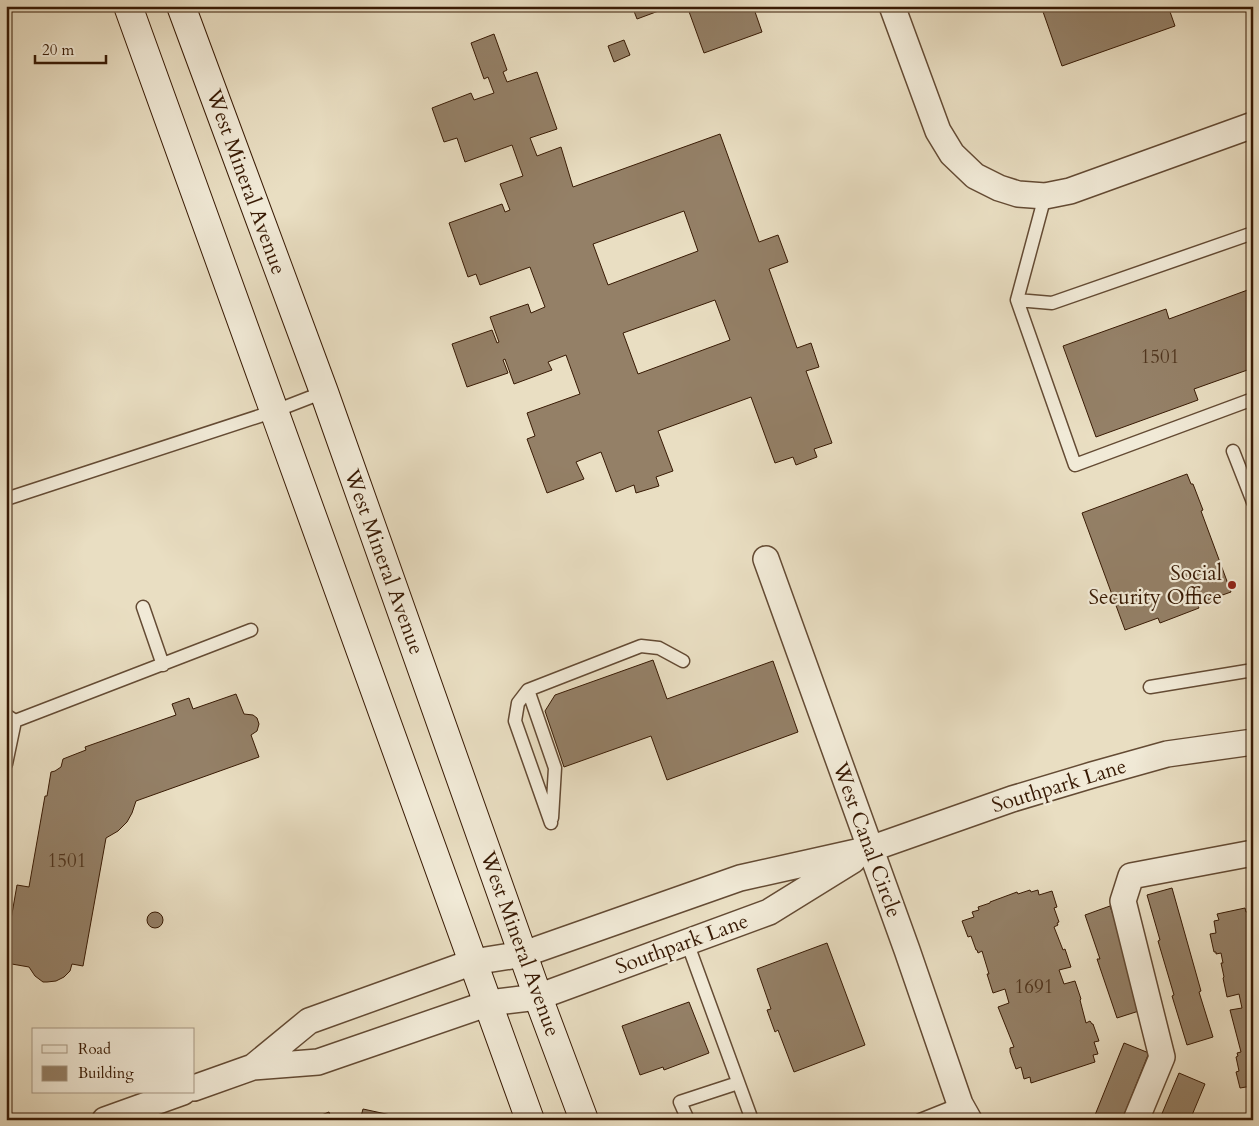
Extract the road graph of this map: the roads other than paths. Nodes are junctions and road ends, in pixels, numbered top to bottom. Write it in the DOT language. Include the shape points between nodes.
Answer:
graph roads {
  1 [pos="128,6"];
  2 [pos="182,6"];
  3 [pos="892,6"];
  4 [pos="1253,125"];
  5 [pos="1045,196"];
  6 [pos="1253,233"];
  7 [pos="1017,300"];
  8 [pos="324,392"];
  9 [pos="1253,399"];
  10 [pos="275,411"];
  11 [pos="1233,451"];
  12 [pos="6,499"];
  13 [pos="1253,502"];
  14 [pos="766,559"];
  15 [pos="143,607"];
  16 [pos="252,630"];
  17 [pos="683,661"];
  18 [pos="163,664"];
  19 [pos="1253,670"];
  20 [pos="1150,687"];
  21 [pos="528,690"];
  22 [pos="11,718"];
  23 [pos="1253,742"];
  24 [pos="6,764"];
  25 [pos="870,850"];
  26 [pos="1253,853"];
  27 [pos="687,942"];
  28 [pos="512,956"];
  29 [pos="473,962"];
  30 [pos="538,997"];
  31 [pos="499,1002"];
  32 [pos="253,1067"];
  33 [pos="738,1083"];
  34 [pos="195,1088"];
  35 [pos="180,1094"];
  36 [pos="155,1112"];
  37 [pos="965,1112"];
  38 [pos="105,1120"];
  39 [pos="530,1120"];
  40 [pos="584,1120"];
  41 [pos="688,1120"];
  42 [pos="752,1120"];
  43 [pos="920,1120"];
  44 [pos="1136,1120"];
  1 -- 10 [label="main road"];
  2 -- 8 [label="main road, West Mineral Avenue"];
  3 -- 5 [label="street" via="938,131 952,154 975,176 999,188 1018,194"];
  4 -- 5 [label="street" via="1070,191"];
  5 -- 7 [label="lane"];
  6 -- 7 [label="lane" via="1052,303"];
  7 -- 9 [label="lane" via="1075,465"];
  8 -- 10 [label="lane"];
  8 -- 28 [label="main road, West Mineral Avenue"];
  10 -- 12 [label="lane"];
  10 -- 29 [label="main road"];
  11 -- 13 [label="lane"];
  14 -- 25 [label="street, West Canal Circle"];
  15 -- 18 [label="lane"];
  16 -- 18 [label="lane"];
  17 -- 21 [label="lane" via="659,648 641,646"];
  18 -- 22 [label="lane"];
  19 -- 20 [label="lane"];
  21 -- 21 [label="lane" via="518,703 514,721 551,823 555,768"];
  22 -- 24 [label="lane"];
  23 -- 25 [label="street, Southpark Lane" via="1167,754 1092,775 1012,799"];
  25 -- 27 [label="street, Southpark Lane" via="769,912"];
  25 -- 28 [label="street, Southpark Lane" via="740,878"];
  25 -- 37 [label="street, West Canal Circle"];
  26 -- 44 [label="street" via="1131,876 1123,901 1162,1057"];
  27 -- 30 [label="street, Southpark Lane"];
  27 -- 33 [label="lane"];
  28 -- 29 [label="street, Southpark Lane"];
  28 -- 30 [label="main road, West Mineral Avenue"];
  29 -- 31 [label="main road"];
  29 -- 32 [label="street, Southpark Lane" via="309,1021"];
  30 -- 31 [label="street, Southpark Lane"];
  30 -- 40 [label="main road, West Mineral Avenue"];
  31 -- 32 [label="street, Southpark Lane" via="318,1062"];
  31 -- 39 [label="main road"];
  32 -- 34 [label="street"];
  33 -- 41 [label="lane" via="680,1102"];
  33 -- 42 [label="lane"];
  35 -- 36 [label="street"];
  36 -- 38 [label="street"];
  37 -- 43 [label="lane"];
}
